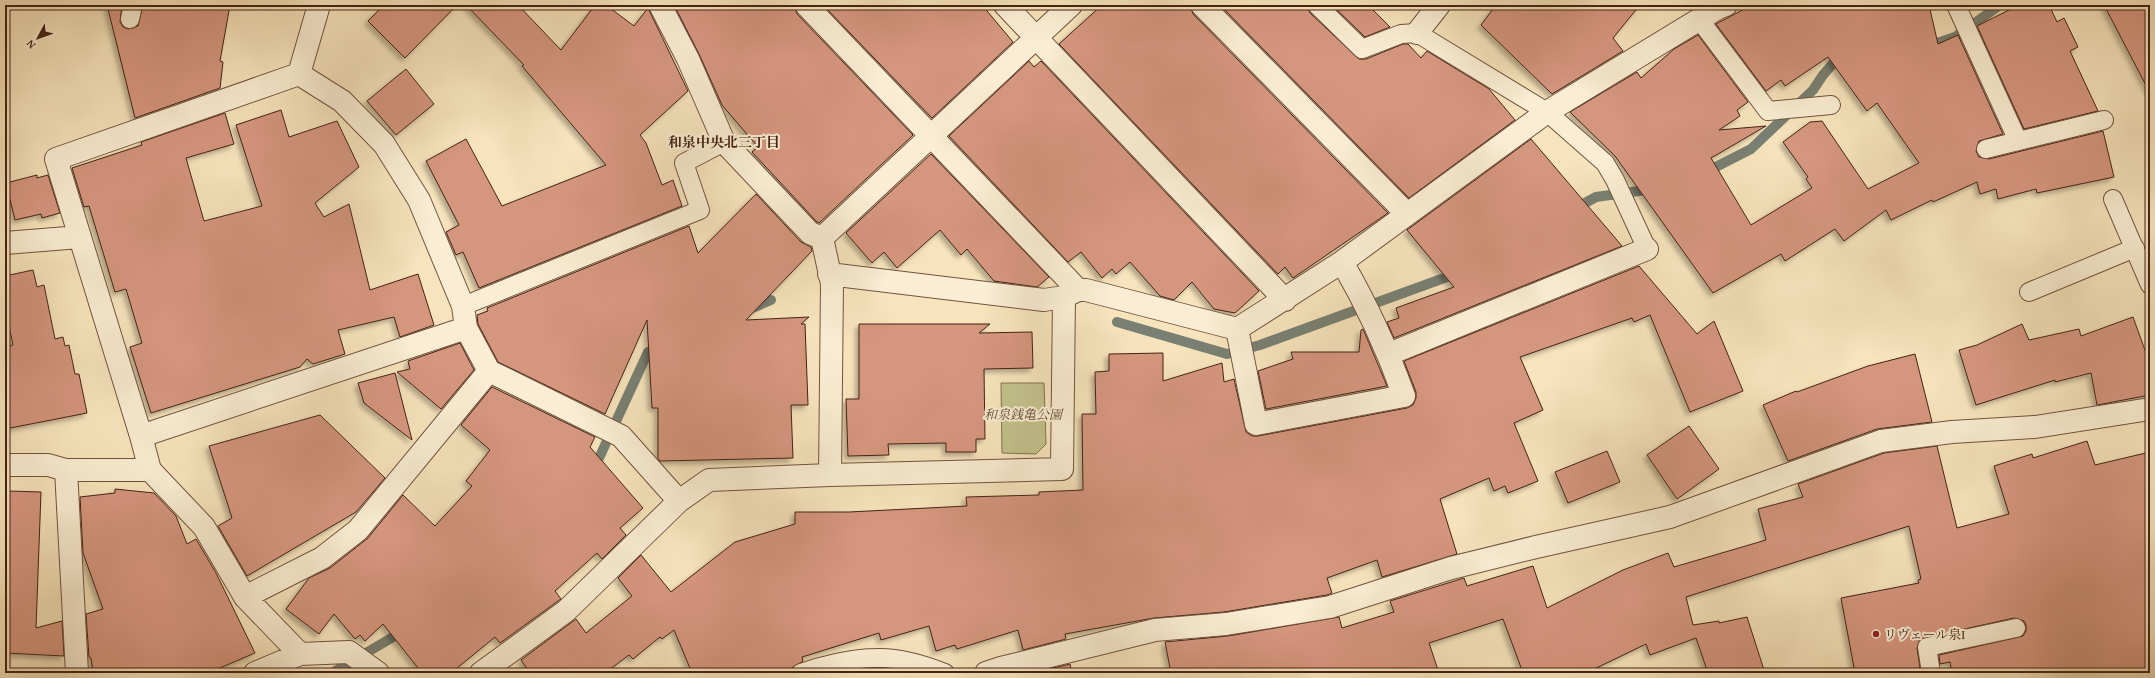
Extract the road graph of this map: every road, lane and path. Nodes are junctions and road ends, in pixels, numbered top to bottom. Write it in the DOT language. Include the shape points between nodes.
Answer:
graph roads {
  1 [pos="319,5"];
  2 [pos="660,5"];
  3 [pos="806,5"];
  4 [pos="1005,5"];
  5 [pos="1072,5"];
  6 [pos="1202,5"];
  7 [pos="1317,5"];
  8 [pos="1439,5"];
  9 [pos="1726,5"];
  10 [pos="1956,5"];
  11 [pos="1699,19"];
  12 [pos="1417,33"];
  13 [pos="1036,38"];
  14 [pos="299,74"];
  15 [pos="1831,105"];
  16 [pos="1547,112"];
  17 [pos="2104,120"];
  18 [pos="931,136"];
  19 [pos="2018,141"];
  20 [pos="724,142"];
  21 [pos="1986,149"];
  22 [pos="2113,199"];
  23 [pos="1407,214"];
  24 [pos="80,237"];
  25 [pos="822,238"];
  26 [pos="5,243"];
  27 [pos="2134,248"];
  28 [pos="1647,249"];
  29 [pos="1342,262"];
  30 [pos="831,279"];
  31 [pos="2150,285"];
  32 [pos="2029,292"];
  33 [pos="1068,297"];
  34 [pos="1285,300"];
  35 [pos="463,306"];
  36 [pos="466,328"];
  37 [pos="1238,335"];
  38 [pos="1389,354"];
  39 [pos="489,371"];
  40 [pos="2150,408"];
  41 [pos="141,436"];
  42 [pos="5,465"];
  43 [pos="66,470"];
  44 [pos="150,470"];
  45 [pos="830,475"];
  46 [pos="679,501"];
  47 [pos="245,597"];
  48 [pos="2016,628"];
  49 [pos="300,654"];
  50 [pos="77,673"];
  51 [pos="255,673"];
  52 [pos="378,673"];
  53 [pos="480,673"];
  54 [pos="801,673"];
  55 [pos="944,673"];
  56 [pos="986,673"];
  57 [pos="1931,673"];
  1 -- 14 [label="street"];
  2 -- 20 [label="street" via="688,59"];
  3 -- 18 [label="street"];
  4 -- 13 [label="street"];
  5 -- 13 [label="street"];
  6 -- 23 [label="street"];
  7 -- 12 [label="lane" via="1362,49 1401,34"];
  8 -- 12 [label="street"];
  9 -- 11 [label="street"];
  10 -- 19 [label="lane"];
  11 -- 15 [label="lane" via="1768,111"];
  11 -- 16 [label="street"];
  12 -- 16 [label="lane"];
  13 -- 18 [label="street"];
  13 -- 34 [label="street"];
  14 -- 24 [label="street" via="56,159"];
  14 -- 35 [label="street" via="342,101 384,144 419,200"];
  16 -- 23 [label="street"];
  16 -- 28 [label="lane" via="1605,163"];
  17 -- 19 [label="lane"];
  18 -- 25 [label="street"];
  18 -- 33 [label="street"];
  19 -- 21 [label="lane"];
  20 -- 25 [label="street" via="810,232"];
  20 -- 35 [label="lane" via="684,163 700,210"];
  22 -- 27 [label="lane"];
  23 -- 29 [label="street"];
  24 -- 26 [label="street"];
  24 -- 41 [label="street"];
  25 -- 30 [label="street"];
  27 -- 31 [label="lane"];
  27 -- 32 [label="lane"];
  28 -- 38 [label="street"];
  29 -- 34 [label="street"];
  29 -- 38 [label="street" via="1358,288"];
  30 -- 33 [label="street" via="1044,300"];
  30 -- 45 [label="street"];
  33 -- 37 [label="street" via="1086,290"];
  33 -- 45 [label="street" via="1063,341 1062,469"];
  34 -- 37 [label="street"];
  35 -- 36 [label="street"];
  36 -- 39 [label="street"];
  36 -- 41 [label="street"];
  37 -- 38 [label="street" via="1256,424 1404,396"];
  39 -- 46 [label="street" via="621,436"];
  39 -- 47 [label="street" via="358,530 322,558"];
  40 -- 56 [label="street" via="2035,427 1952,432 1881,441 1670,517 1451,568 1330,607 1226,624 1155,630"];
  41 -- 44 [label="street"];
  42 -- 43 [label="street" via="48,465"];
  43 -- 44 [label="street"];
  43 -- 50 [label="street"];
  44 -- 47 [label="street" via="204,527"];
  45 -- 46 [label="street" via="709,480"];
  46 -- 53 [label="street" via="566,611"];
  47 -- 49 [label="street"];
  48 -- 57 [label="lane" via="1927,647"];
  49 -- 51 [label="street"];
  49 -- 52 [label="street" via="349,652"];
  54 -- 55 [label="lane" via="819,666 876,658 927,666"];
}
